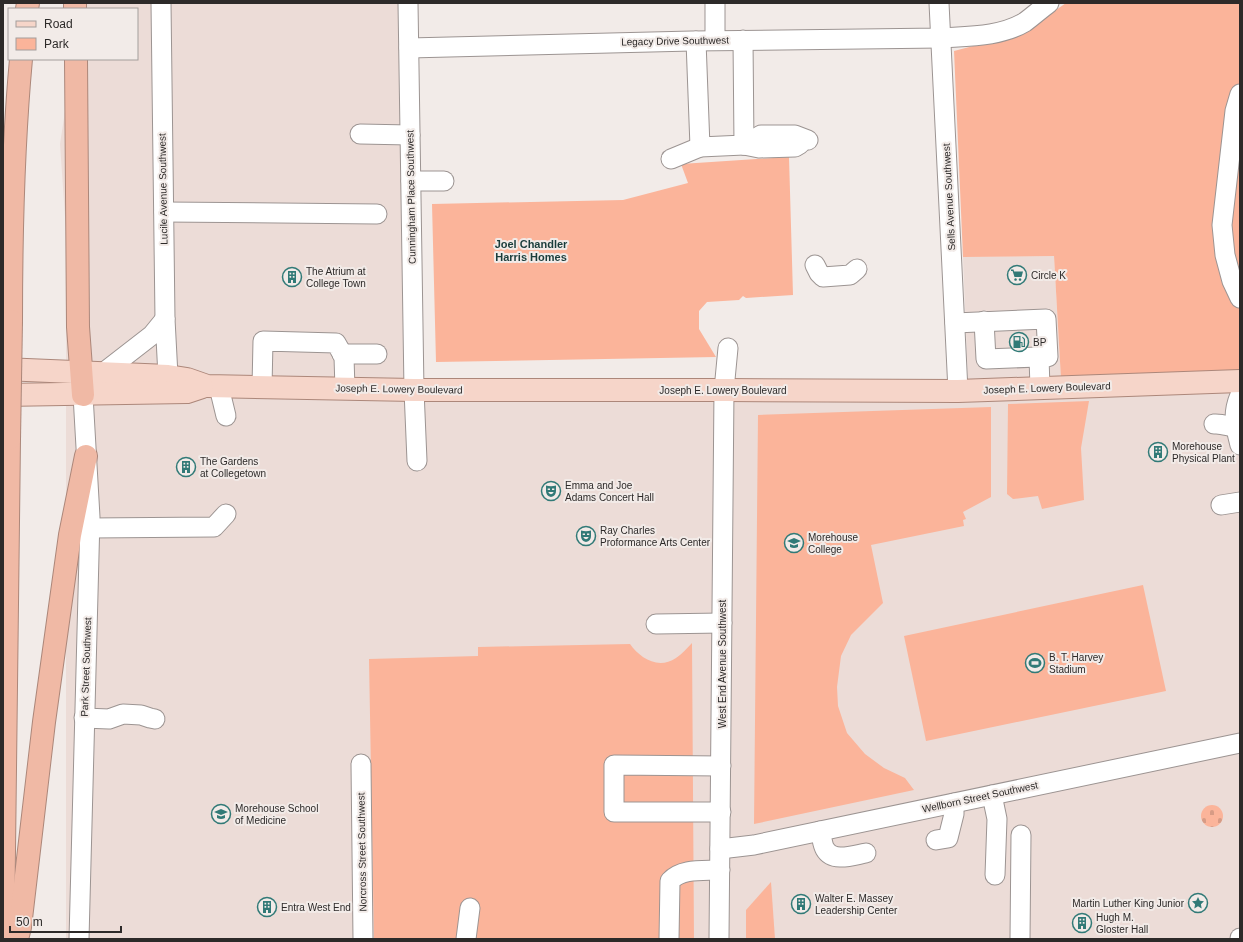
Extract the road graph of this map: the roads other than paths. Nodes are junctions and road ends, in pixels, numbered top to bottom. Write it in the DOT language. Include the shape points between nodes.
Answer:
graph roads {
  1 [pos="161,3"];
  2 [pos="408,3"];
  3 [pos="715,3"];
  4 [pos="939,3"];
  5 [pos="1049,3"];
  6 [pos="940,38"];
  7 [pos="715,40"];
  8 [pos="743,40"];
  9 [pos="696,41"];
  10 [pos="409,48"];
  11 [pos="20,60"];
  12 [pos="76,60"];
  13 [pos="1240,94"];
  14 [pos="360,134"];
  15 [pos="410,135"];
  16 [pos="700,147"];
  17 [pos="671,159"];
  18 [pos="411,181"];
  19 [pos="444,181"];
  20 [pos="164,212"];
  21 [pos="377,214"];
  22 [pos="815,265"];
  23 [pos="857,269"];
  24 [pos="1240,298"];
  25 [pos="165,319"];
  26 [pos="984,321"];
  27 [pos="955,323"];
  28 [pos="728,348"];
  29 [pos="342,354"];
  30 [pos="377,354"];
  31 [pos="1039,357"];
  32 [pos="3,369"];
  33 [pos="92,372"];
  34 [pos="168,376"];
  35 [pos="1240,381"];
  36 [pos="213,386"];
  37 [pos="262,387"];
  38 [pos="1040,388"];
  39 [pos="345,389"];
  40 [pos="414,390"];
  41 [pos="724,390"];
  42 [pos="958,391"];
  43 [pos="3,395"];
  44 [pos="83,395"];
  45 [pos="1240,395"];
  46 [pos="226,416"];
  47 [pos="1214,424"];
  48 [pos="1238,434"];
  49 [pos="86,456"];
  50 [pos="417,461"];
  51 [pos="1240,502"];
  52 [pos="1221,505"];
  53 [pos="226,514"];
  54 [pos="90,528"];
  55 [pos="722,623"];
  56 [pos="656,624"];
  57 [pos="84,718"];
  58 [pos="152,719"];
  59 [pos="1240,743"];
  60 [pos="361,764"];
  61 [pos="721,766"];
  62 [pos="992,795"];
  63 [pos="954,803"];
  64 [pos="721,812"];
  65 [pos="820,831"];
  66 [pos="1021,835"];
  67 [pos="936,840"];
  68 [pos="720,849"];
  69 [pos="866,853"];
  70 [pos="720,870"];
  71 [pos="995,875"];
  72 [pos="470,908"];
  73 [pos="3,933"];
  74 [pos="17,939"];
  75 [pos="79,939"];
  76 [pos="364,939"];
  77 [pos="466,939"];
  78 [pos="669,939"];
  79 [pos="719,939"];
  80 [pos="1020,939"];
  1 -- 20 [label="street, Lucile Avenue Southwest"];
  2 -- 10 [label="street, Cunningham Place Southwest"];
  3 -- 7 [label="street"];
  4 -- 6 [label="street, Sells Avenue Southwest"];
  5 -- 6 [label="street, Legacy Drive Southwest" via="1024,22 1001,32"];
  6 -- 8 [label="street, Legacy Drive Southwest"];
  6 -- 27 [label="street, Sells Avenue Southwest"];
  7 -- 8 [label="street, Legacy Drive Southwest"];
  7 -- 9 [label="street, Legacy Drive Southwest"];
  8 -- 16 [label="street" via="744,145"];
  9 -- 10 [label="street, Legacy Drive Southwest"];
  9 -- 16 [label="street"];
  10 -- 15 [label="street, Cunningham Place Southwest"];
  11 -- 73 [label="highway, bridge" via="13,166"];
  12 -- 33 [label="highway" via="78,327"];
  13 -- 24 [label="street" via="1235,111 1222,225 1225,255"];
  14 -- 15 [label="street"];
  15 -- 18 [label="street, Cunningham Place Southwest"];
  16 -- 17 [label="street"];
  18 -- 19 [label="street"];
  18 -- 40 [label="street, Cunningham Place Southwest"];
  20 -- 21 [label="street"];
  20 -- 25 [label="street, Lucile Avenue Southwest"];
  22 -- 23 [label="street" via="823,277 850,276"];
  25 -- 33 [label="street" via="152,335"];
  25 -- 34 [label="street, Lucile Avenue Southwest"];
  26 -- 27 [label="street"];
  26 -- 31 [label="street" via="986,359"];
  26 -- 31 [label="street" via="1046,319 1048,357"];
  27 -- 42 [label="street, Sells Avenue Southwest"];
  28 -- 41 [label="street, West End Avenue Southwest"];
  29 -- 30 [label="street"];
  29 -- 37 [label="street" via="336,343 263,341"];
  29 -- 39 [label="street"];
  31 -- 38 [label="street"];
  32 -- 33 [label="main road, Joseph E. Lowery Boulevard"];
  33 -- 34 [label="main road, Joseph E. Lowery Boulevard"];
  33 -- 44 [label="highway"];
  34 -- 36 [label="main road, Joseph E. Lowery Boulevard"];
  35 -- 38 [label="main road, Joseph E. Lowery Boulevard"];
  36 -- 37 [label="main road, Joseph E. Lowery Boulevard"];
  36 -- 44 [label="main road, Joseph E. Lowery Boulevard" via="187,392"];
  36 -- 46 [label="street"];
  37 -- 39 [label="main road, Joseph E. Lowery Boulevard"];
  38 -- 42 [label="main road, Joseph E. Lowery Boulevard"];
  39 -- 40 [label="main road, Joseph E. Lowery Boulevard"];
  40 -- 41 [label="main road, Joseph E. Lowery Boulevard"];
  40 -- 50 [label="street, Cunningham Place Southwest"];
  41 -- 42 [label="main road, Joseph E. Lowery Boulevard"];
  41 -- 55 [label="street, West End Avenue Southwest"];
  43 -- 44 [label="main road, Joseph E. Lowery Boulevard"];
  44 -- 49 [label="street, Park Street Southwest"];
  45 -- 48 [label="street" via="1235,408"];
  47 -- 48 [label="street" via="1221,423"];
  49 -- 54 [label="street, Park Street Southwest"];
  49 -- 74 [label="highway" via="70,535"];
  51 -- 52 [label="street"];
  53 -- 54 [label="street" via="214,527"];
  54 -- 57 [label="street, Park Street Southwest"];
  55 -- 56 [label="street"];
  55 -- 61 [label="street, West End Avenue Southwest"];
  57 -- 58 [label="street" via="108,719 122,714 141,715"];
  57 -- 75 [label="street, Park Street Southwest"];
  59 -- 62 [label="street, Wellborn Street Southwest"];
  60 -- 76 [label="street, Norcross Street Southwest"];
  61 -- 64 [label="street, West End Avenue Southwest"];
  61 -- 64 [label="street" via="614,765 614,812"];
  62 -- 63 [label="street, Wellborn Street Southwest"];
  62 -- 71 [label="street" via="997,820"];
  63 -- 65 [label="street, Wellborn Street Southwest"];
  63 -- 67 [label="street" via="948,838"];
  64 -- 68 [label="street, West End Avenue Southwest"];
  65 -- 68 [label="street, Wellborn Street Southwest" via="748,846"];
  65 -- 69 [label="street" via="825,849 838,858"];
  66 -- 80 [label="street"];
  68 -- 70 [label="street, West End Avenue Southwest"];
  70 -- 78 [label="street" via="686,872 675,875 670,881"];
  70 -- 79 [label="street, West End Avenue Southwest"];
  72 -- 77 [label="street"];
}
